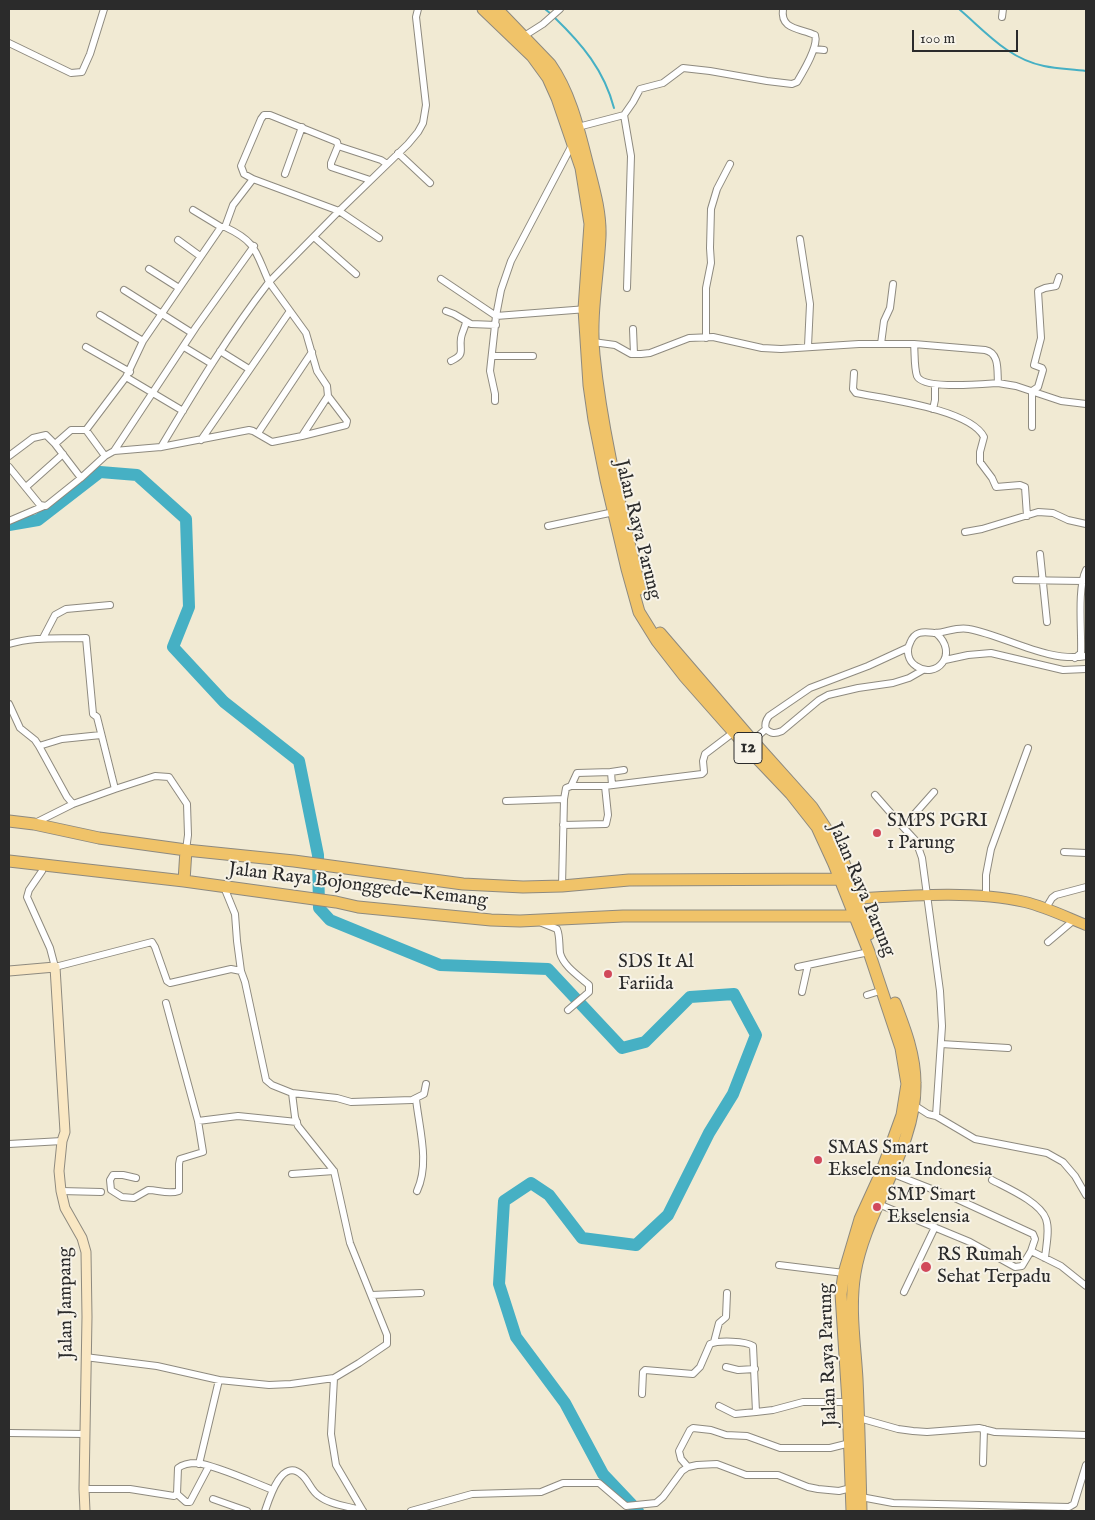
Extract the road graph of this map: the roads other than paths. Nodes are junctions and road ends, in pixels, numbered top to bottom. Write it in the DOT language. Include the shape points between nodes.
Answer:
graph roads {
  1 [pos="104,9"];
  2 [pos="418,9"];
  3 [pos="483,9"];
  4 [pos="497,9"];
  5 [pos="560,9"];
  6 [pos="783,9"];
  7 [pos="1003,9"];
  8 [pos="1002,17"];
  9 [pos="520,38"];
  10 [pos="9,43"];
  11 [pos="814,49"];
  12 [pos="824,50"];
  13 [pos="624,115"];
  14 [pos="302,127"];
  15 [pos="578,127"];
  16 [pos="572,145"];
  17 [pos="338,146"];
  18 [pos="398,153"];
  19 [pos="387,164"];
  20 [pos="730,164"];
  21 [pos="285,174"];
  22 [pos="253,180"];
  23 [pos="370,180"];
  24 [pos="430,183"];
  25 [pos="192,210"];
  26 [pos="339,211"];
  27 [pos="223,227"];
  28 [pos="314,237"];
  29 [pos="379,238"];
  30 [pos="800,239"];
  31 [pos="178,240"];
  32 [pos="254,246"];
  33 [pos="200,256"];
  34 [pos="149,269"];
  35 [pos="356,274"];
  36 [pos="1059,277"];
  37 [pos="441,279"];
  38 [pos="269,282"];
  39 [pos="893,284"];
  40 [pos="179,288"];
  41 [pos="627,288"];
  42 [pos="124,290"];
  43 [pos="588,309"];
  44 [pos="290,311"];
  45 [pos="446,311"];
  46 [pos="100,314"];
  47 [pos="162,314"];
  48 [pos="496,316"];
  49 [pos="466,322"];
  50 [pos="496,325"];
  51 [pos="633,329"];
  52 [pos="192,333"];
  53 [pos="706,338"];
  54 [pos="143,341"];
  55 [pos="593,342"];
  56 [pos="881,344"];
  57 [pos="914,344"];
  58 [pos="808,346"];
  59 [pos="86,347"];
  60 [pos="184,347"];
  61 [pos="220,351"];
  62 [pos="312,352"];
  63 [pos="632,354"];
  64 [pos="493,356"];
  65 [pos="533,356"];
  66 [pos="451,361"];
  67 [pos="212,364"];
  68 [pos="249,369"];
  69 [pos="854,373"];
  70 [pos="128,374"];
  71 [pos="998,384"];
  72 [pos="935,385"];
  73 [pos="1032,391"];
  74 [pos="153,393"];
  75 [pos="328,396"];
  76 [pos="494,400"];
  77 [pos="1086,404"];
  78 [pos="933,409"];
  79 [pos="183,410"];
  80 [pos="1032,427"];
  81 [pos="86,430"];
  82 [pos="258,433"];
  83 [pos="302,436"];
  84 [pos="201,440"];
  85 [pos="55,444"];
  86 [pos="161,447"];
  87 [pos="114,451"];
  88 [pos="63,454"];
  89 [pos="9,456"];
  90 [pos="105,456"];
  91 [pos="9,467"];
  92 [pos="81,478"];
  93 [pos="26,487"];
  94 [pos="44,506"];
  95 [pos="614,512"];
  96 [pos="1027,516"];
  97 [pos="9,520"];
  98 [pos="1086,524"];
  99 [pos="548,526"];
  100 [pos="965,532"];
  101 [pos="1040,554"];
  102 [pos="1086,570"];
  103 [pos="1016,580"];
  104 [pos="1043,580"];
  105 [pos="1083,581"];
  106 [pos="110,605"];
  107 [pos="1047,622"];
  108 [pos="936,633"];
  109 [pos="43,638"];
  110 [pos="9,644"];
  111 [pos="908,648"];
  112 [pos="1086,656"];
  113 [pos="1075,658"];
  114 [pos="945,660"];
  115 [pos="1086,669"];
  116 [pos="922,670"];
  117 [pos="810,688"];
  118 [pos="819,700"];
  119 [pos="9,704"];
  120 [pos="768,731"];
  121 [pos="734,732"];
  122 [pos="101,735"];
  123 [pos="749,743"];
  124 [pos="39,746"];
  125 [pos="1028,748"];
  126 [pos="624,770"];
  127 [pos="611,772"];
  128 [pos="571,786"];
  129 [pos="609,786"];
  130 [pos="115,789"];
  131 [pos="934,792"];
  132 [pos="875,795"];
  133 [pos="564,799"];
  134 [pos="506,801"];
  135 [pos="73,804"];
  136 [pos="9,821"];
  137 [pos="34,824"];
  138 [pos="563,825"];
  139 [pos="903,827"];
  140 [pos="186,850"];
  141 [pos="1064,852"];
  142 [pos="1086,853"];
  143 [pos="9,861"];
  144 [pos="42,871"];
  145 [pos="845,879"];
  146 [pos="184,881"];
  147 [pos="562,886"];
  148 [pos="224,887"];
  149 [pos="1086,887"];
  150 [pos="926,895"];
  151 [pos="986,897"];
  152 [pos="852,899"];
  153 [pos="1046,908"];
  154 [pos="858,916"];
  155 [pos="540,919"];
  156 [pos="1074,920"];
  157 [pos="1086,925"];
  158 [pos="1048,942"];
  159 [pos="869,952"];
  160 [pos="808,965"];
  161 [pos="54,966"];
  162 [pos="798,967"];
  163 [pos="241,970"];
  164 [pos="9,971"];
  165 [pos="883,990"];
  166 [pos="802,992"];
  167 [pos="867,995"];
  168 [pos="166,1003"];
  169 [pos="568,1010"];
  170 [pos="941,1044"];
  171 [pos="1008,1048"];
  172 [pos="426,1084"];
  173 [pos="292,1093"];
  174 [pos="416,1099"];
  175 [pos="914,1105"];
  176 [pos="932,1115"];
  177 [pos="198,1121"];
  178 [pos="297,1122"];
  179 [pos="62,1141"];
  180 [pos="9,1144"];
  181 [pos="334,1171"];
  182 [pos="891,1173"];
  183 [pos="292,1174"];
  184 [pos="136,1178"];
  185 [pos="992,1180"];
  186 [pos="62,1191"];
  187 [pos="417,1191"];
  188 [pos="101,1192"];
  189 [pos="1086,1194"];
  190 [pos="873,1202"];
  191 [pos="935,1227"];
  192 [pos="1032,1251"];
  193 [pos="1045,1258"];
  194 [pos="779,1265"];
  195 [pos="844,1273"];
  196 [pos="1086,1286"];
  197 [pos="904,1292"];
  198 [pos="420,1293"];
  199 [pos="727,1293"];
  200 [pos="371,1295"];
  201 [pos="714,1342"];
  202 [pos="85,1357"];
  203 [pos="726,1366"];
  204 [pos="755,1369"];
  205 [pos="334,1378"];
  206 [pos="219,1380"];
  207 [pos="642,1394"];
  208 [pos="848,1402"];
  209 [pos="719,1406"];
  210 [pos="756,1412"];
  211 [pos="868,1421"];
  212 [pos="984,1429"];
  213 [pos="9,1433"];
  214 [pos="85,1434"];
  215 [pos="1086,1435"];
  216 [pos="850,1443"];
  217 [pos="983,1463"];
  218 [pos="198,1464"];
  219 [pos="1086,1465"];
  220 [pos="209,1466"];
  221 [pos="688,1467"];
  222 [pos="851,1488"];
  223 [pos="84,1490"];
  224 [pos="273,1490"];
  225 [pos="177,1494"];
  226 [pos="861,1497"];
  227 [pos="213,1499"];
  228 [pos="626,1508"];
  229 [pos="85,1511"];
  230 [pos="247,1511"];
  231 [pos="265,1511"];
  232 [pos="363,1511"];
  233 [pos="411,1511"];
  234 [pos="852,1511"];
  235 [pos="861,1511"];
  1 -- 10 [label="street" via="82,72 71,73"];
  2 -- 18 [label="street" via="416,17 426,89 426,114 418,132"];
  3 -- 9 [label="highway, Jalan Raya Parung / 12"];
  4 -- 9 [label="highway, Jalan Raya Parung / 12"];
  5 -- 9 [label="street"];
  6 -- 11 [label="street" via="782,16 787,25 815,35"];
  7 -- 8 [label="street"];
  9 -- 15 [label="highway, Jalan Raya Parung / 12" via="556,73"];
  9 -- 16 [label="highway, Jalan Raya Parung / 12" via="558,98"];
  11 -- 12 [label="street"];
  11 -- 13 [label="street" via="794,83 684,68 663,83 640,89"];
  13 -- 15 [label="street"];
  13 -- 41 [label="street" via="631,156"];
  14 -- 17 [label="street" via="337,142"];
  14 -- 21 [label="street"];
  14 -- 22 [label="street" via="270,115 262,117 241,166 244,174"];
  15 -- 43 [label="highway, Jalan Raya Parung / 12" via="600,220"];
  16 -- 43 [label="highway, Jalan Raya Parung / 12" via="581,168 590,224"];
  16 -- 48 [label="street" via="512,261"];
  17 -- 19 [label="street"];
  17 -- 23 [label="street" via="331,167"];
  18 -- 19 [label="street"];
  18 -- 24 [label="street"];
  19 -- 23 [label="street"];
  20 -- 53 [label="street" via="711,210"];
  22 -- 26 [label="street"];
  22 -- 27 [label="street" via="233,205"];
  23 -- 26 [label="street"];
  25 -- 27 [label="street"];
  26 -- 28 [label="street"];
  26 -- 29 [label="street"];
  27 -- 32 [label="street" via="241,235"];
  27 -- 33 [label="street"];
  28 -- 35 [label="street"];
  28 -- 38 [label="street"];
  30 -- 58 [label="street" via="810,304"];
  31 -- 33 [label="street"];
  32 -- 38 [label="street"];
  32 -- 52 [label="street"];
  33 -- 40 [label="street"];
  34 -- 40 [label="street"];
  36 -- 73 [label="street" via="1056,286 1038,291 1041,338 1034,365 1043,370 1038,387"];
  37 -- 48 [label="street"];
  38 -- 44 [label="street"];
  38 -- 61 [label="street"];
  39 -- 56 [label="street"];
  40 -- 47 [label="street"];
  42 -- 47 [label="street"];
  43 -- 48 [label="street"];
  43 -- 55 [label="highway, Jalan Raya Parung / 12"];
  43 -- 95 [label="highway, Jalan Raya Parung / 12" via="588,377"];
  44 -- 62 [label="street" via="306,333"];
  44 -- 68 [label="street"];
  45 -- 49 [label="street"];
  46 -- 54 [label="street"];
  47 -- 52 [label="street"];
  47 -- 54 [label="street"];
  48 -- 50 [label="street"];
  49 -- 50 [label="street"];
  49 -- 66 [label="street" via="461,340 462,352 459,358"];
  50 -- 64 [label="street"];
  51 -- 63 [label="street"];
  52 -- 60 [label="street"];
  53 -- 58 [label="street" via="762,348"];
  53 -- 63 [label="street" via="689,338 650,353"];
  54 -- 70 [label="street"];
  55 -- 63 [label="street" via="615,345"];
  55 -- 123 [label="highway, Jalan Raya Parung / 12" via="604,425 646,608 664,638"];
  56 -- 57 [label="street"];
  56 -- 58 [label="street"];
  57 -- 71 [label="street" via="989,350 996,357"];
  57 -- 72 [label="street" via="918,377"];
  59 -- 70 [label="street"];
  60 -- 67 [label="street"];
  60 -- 74 [label="street"];
  61 -- 67 [label="street"];
  61 -- 68 [label="street"];
  62 -- 75 [label="street"];
  62 -- 82 [label="street"];
  64 -- 65 [label="street"];
  64 -- 76 [label="street" via="490,371 496,394"];
  67 -- 79 [label="street"];
  68 -- 84 [label="street"];
  69 -- 78 [label="street" via="854,392"];
  70 -- 74 [label="street"];
  70 -- 81 [label="street"];
  71 -- 72 [label="street"];
  71 -- 73 [label="street"];
  72 -- 78 [label="street"];
  73 -- 77 [label="street" via="1061,401"];
  73 -- 80 [label="street"];
  74 -- 79 [label="street"];
  74 -- 87 [label="street"];
  75 -- 83 [label="street"];
  75 -- 83 [label="street" via="347,421 346,425"];
  78 -- 96 [label="street" via="953,414 982,433 980,462 996,487 1025,487"];
  79 -- 86 [label="street"];
  81 -- 85 [label="street" via="71,430"];
  81 -- 90 [label="street"];
  82 -- 83 [label="street" via="274,442"];
  82 -- 84 [label="street" via="249,430"];
  84 -- 86 [label="street"];
  85 -- 88 [label="street"];
  85 -- 89 [label="street" via="43,435 33,438"];
  86 -- 87 [label="street"];
  87 -- 90 [label="street"];
  88 -- 92 [label="street"];
  88 -- 93 [label="street"];
  90 -- 92 [label="street"];
  91 -- 93 [label="street"];
  92 -- 94 [label="street"];
  93 -- 94 [label="street"];
  94 -- 97 [label="street"];
  95 -- 99 [label="street"];
  95 -- 121 [label="highway, Jalan Raya Parung / 12" via="639,612 685,677"];
  96 -- 98 [label="street" via="1038,512 1053,513"];
  96 -- 100 [label="street"];
  101 -- 104 [label="street"];
  102 -- 105 [label="street"];
  103 -- 104 [label="street"];
  104 -- 105 [label="street"];
  104 -- 107 [label="street"];
  105 -- 113 [label="street" via="1081,653"];
  106 -- 109 [label="street" via="66,609 55,615"];
  108 -- 111 [label="street" via="918,633"];
  108 -- 113 [label="street" via="968,628 1058,656"];
  108 -- 114 [label="street" via="944,640"];
  109 -- 110 [label="street"];
  109 -- 122 [label="street" via="86,638 93,714 97,717"];
  111 -- 116 [label="street" via="908,657"];
  111 -- 117 [label="street"];
  112 -- 113 [label="street"];
  114 -- 115 [label="street" via="991,653 1063,670"];
  114 -- 116 [label="street" via="931,670"];
  116 -- 118 [label="street" via="910,678 843,691"];
  117 -- 118 [label="street"];
  117 -- 120 [label="street" via="769,716 765,726"];
  118 -- 120 [label="street" via="782,731"];
  119 -- 124 [label="street" via="20,728"];
  120 -- 123 [label="street"];
  121 -- 123 [label="highway, Jalan Raya Parung / 12"];
  121 -- 129 [label="street" via="705,754 702,774"];
  122 -- 124 [label="street" via="62,739"];
  122 -- 130 [label="street"];
  123 -- 145 [label="highway, Jalan Raya Parung / 12" via="812,807 836,844"];
  124 -- 135 [label="street"];
  125 -- 151 [label="street" via="991,849"];
  126 -- 127 [label="street"];
  127 -- 128 [label="street" via="577,773"];
  127 -- 129 [label="street"];
  128 -- 129 [label="street"];
  128 -- 133 [label="street" via="566,788"];
  129 -- 138 [label="street" via="606,824"];
  130 -- 135 [label="street"];
  130 -- 140 [label="street" via="155,776 169,777 187,804"];
  131 -- 139 [label="street"];
  132 -- 139 [label="street"];
  133 -- 134 [label="street"];
  133 -- 138 [label="street"];
  135 -- 137 [label="street"];
  136 -- 137 [label="highway, Jalan Raya Bojonggede—Kemang"];
  137 -- 140 [label="highway, Jalan Raya Bojonggede—Kemang" via="99,838"];
  138 -- 147 [label="street"];
  139 -- 150 [label="street" via="916,841 922,858"];
  140 -- 146 [label="highway"];
  140 -- 147 [label="highway, Jalan Raya Bojonggede—Kemang" via="463,884"];
  141 -- 142 [label="street"];
  143 -- 146 [label="highway, Jalan Raya Bojonggede—Kemang"];
  144 -- 161 [label="street" via="27,896 50,948"];
  145 -- 147 [label="highway, Jalan Raya Bojonggede—Kemang" via="629,880"];
  145 -- 152 [label="highway, Jalan Raya Parung / 12"];
  146 -- 148 [label="highway, Jalan Raya Bojonggede—Kemang"];
  148 -- 155 [label="highway, Jalan Raya Bojonggede—Kemang" via="358,907 461,917"];
  148 -- 163 [label="street" via="236,914"];
  149 -- 153 [label="street" via="1056,895"];
  150 -- 151 [label="main road"];
  150 -- 152 [label="main road"];
  150 -- 170 [label="street" via="940,991"];
  151 -- 153 [label="main road" via="1011,899"];
  152 -- 154 [label="highway, Jalan Raya Parung / 12"];
  153 -- 156 [label="main road"];
  154 -- 155 [label="highway, Jalan Raya Bojonggede—Kemang"];
  154 -- 159 [label="highway, Jalan Raya Parung / 12"];
  154 -- 175 [label="highway, Jalan Raya Parung / 12" via="908,1040 915,1075"];
  155 -- 169 [label="street" via="542,924 556,929 562,958 589,985 589,992"];
  156 -- 157 [label="main road"];
  156 -- 158 [label="street"];
  159 -- 160 [label="street"];
  159 -- 165 [label="highway, Jalan Raya Parung / 12"];
  160 -- 162 [label="street"];
  160 -- 166 [label="street"];
  161 -- 163 [label="street" via="150,942 170,983 231,969"];
  161 -- 164 [label="street"];
  161 -- 179 [label="street, Jalan Jampang" via="65,1132"];
  163 -- 173 [label="street" via="266,1080"];
  165 -- 167 [label="street"];
  165 -- 190 [label="highway, Jalan Raya Parung / 12" via="901,1048 907,1084 897,1133"];
  168 -- 177 [label="street"];
  170 -- 171 [label="street"];
  170 -- 176 [label="street"];
  172 -- 174 [label="street" via="425,1092"];
  173 -- 174 [label="street" via="360,1102"];
  173 -- 178 [label="street"];
  174 -- 187 [label="street" via="423,1168"];
  175 -- 176 [label="street"];
  175 -- 182 [label="highway, Jalan Raya Parung / 12"];
  176 -- 189 [label="street" via="975,1139 1047,1154 1063,1162"];
  177 -- 178 [label="street" via="238,1116"];
  177 -- 184 [label="street" via="203,1152 180,1159 179,1191 148,1190 134,1198 122,1197 111,1190 110,1177 113,1175"];
  178 -- 181 [label="street"];
  179 -- 180 [label="street"];
  179 -- 186 [label="street, Jalan Jampang" via="59,1171"];
  181 -- 183 [label="street"];
  181 -- 200 [label="street" via="350,1243"];
  182 -- 190 [label="highway, Jalan Raya Parung / 12"];
  182 -- 192 [label="street" via="957,1198 1032,1234 1035,1239"];
  185 -- 193 [label="street" via="1042,1212 1047,1226"];
  186 -- 188 [label="street"];
  186 -- 202 [label="street, Jalan Jampang" via="65,1208 86,1252"];
  190 -- 191 [label="street"];
  190 -- 195 [label="highway, Jalan Raya Parung / 12" via="860,1219"];
  190 -- 211 [label="highway, Jalan Raya Parung / 12" via="855,1273 852,1303"];
  191 -- 192 [label="street" via="1016,1267 1022,1266"];
  191 -- 197 [label="street"];
  192 -- 193 [label="street"];
  193 -- 196 [label="street" via="1066,1269"];
  194 -- 195 [label="street"];
  195 -- 208 [label="highway, Jalan Raya Parung / 12" via="842,1303"];
  198 -- 200 [label="street"];
  199 -- 201 [label="street" via="726,1317 719,1323"];
  200 -- 205 [label="street" via="388,1341"];
  201 -- 204 [label="street" via="751,1344"];
  201 -- 207 [label="street" via="708,1346 700,1368 693,1374 645,1370"];
  202 -- 206 [label="street" via="157,1366"];
  202 -- 214 [label="street, Jalan Jampang"];
  203 -- 204 [label="street" via="738,1370"];
  204 -- 210 [label="street"];
  205 -- 206 [label="street" via="269,1386"];
  205 -- 232 [label="street" via="332,1434 336,1465"];
  206 -- 218 [label="street"];
  208 -- 210 [label="street" via="803,1402"];
  208 -- 216 [label="highway, Jalan Raya Parung / 12"];
  209 -- 210 [label="street" via="735,1414"];
  211 -- 212 [label="street" via="927,1432"];
  211 -- 226 [label="highway, Jalan Raya Parung / 12"];
  212 -- 215 [label="street"];
  212 -- 217 [label="street"];
  213 -- 214 [label="street"];
  214 -- 223 [label="street, Jalan Jampang"];
  216 -- 221 [label="street" via="830,1448 780,1448 747,1436 693,1428 679,1451"];
  216 -- 222 [label="highway, Jalan Raya Parung / 12"];
  218 -- 220 [label="street"];
  218 -- 225 [label="street" via="178,1468"];
  219 -- 226 [label="street" via="1074,1504 1069,1507 893,1503"];
  220 -- 224 [label="street"];
  220 -- 225 [label="street" via="190,1502"];
  221 -- 222 [label="street" via="717,1464 746,1475 778,1475 808,1487"];
  221 -- 228 [label="street" via="656,1503"];
  222 -- 234 [label="highway, Jalan Raya Parung / 12"];
  223 -- 225 [label="street" via="130,1489 170,1497"];
  223 -- 229 [label="street, Jalan Jampang"];
  224 -- 231 [label="street"];
  224 -- 232 [label="street" via="280,1477 296,1472 305,1478 318,1496"];
  226 -- 235 [label="highway, Jalan Raya Parung / 12"];
  227 -- 230 [label="street"];
  228 -- 233 [label="street" via="599,1483 562,1483 541,1492 472,1494"];
}
